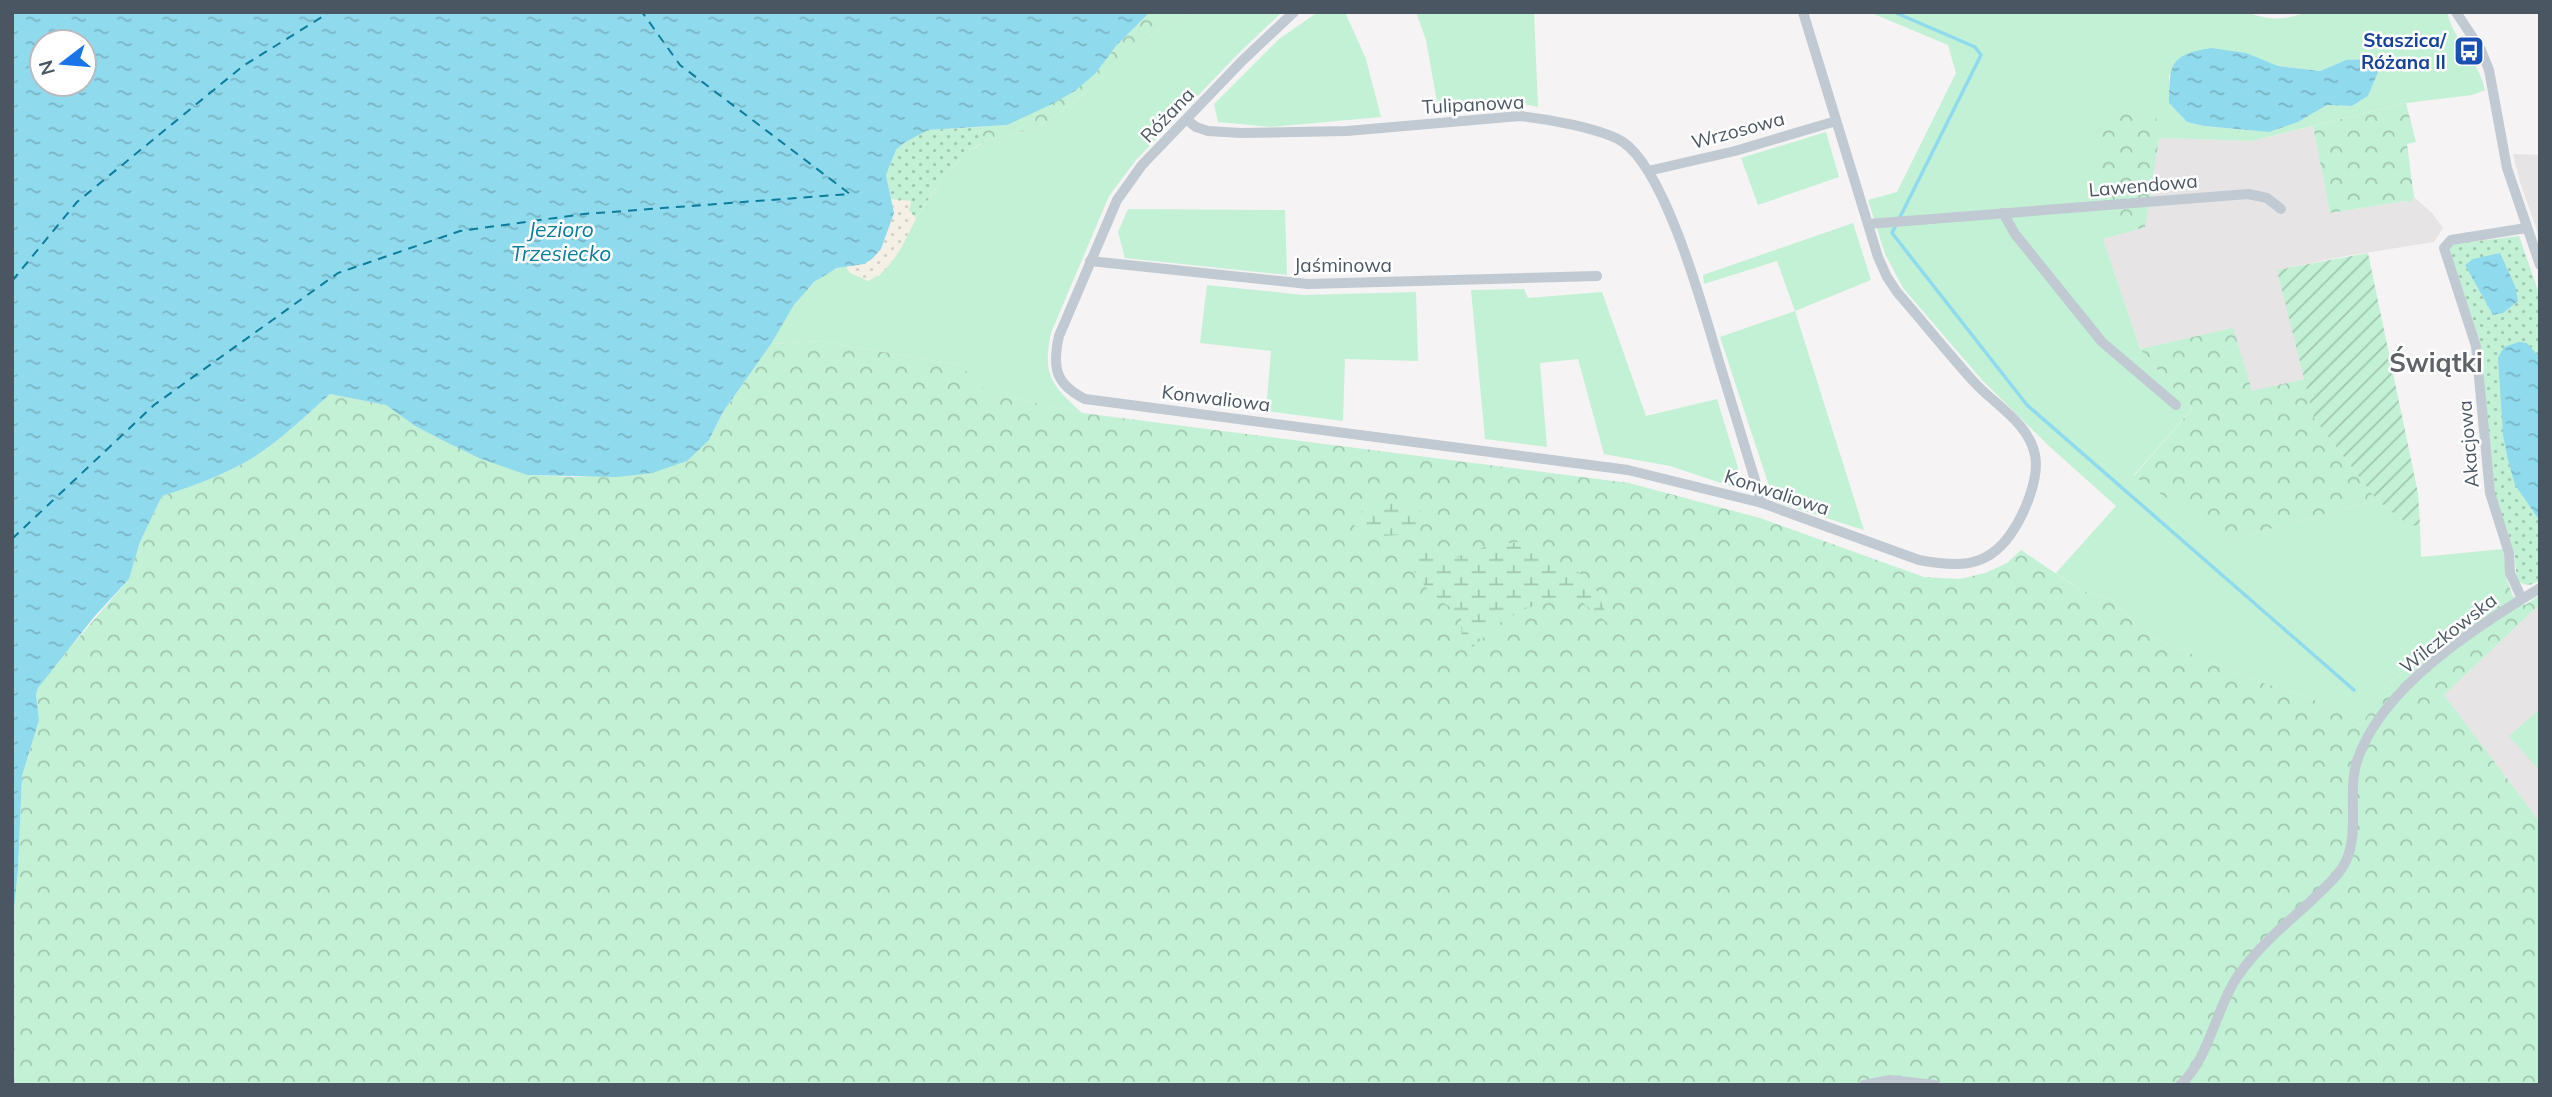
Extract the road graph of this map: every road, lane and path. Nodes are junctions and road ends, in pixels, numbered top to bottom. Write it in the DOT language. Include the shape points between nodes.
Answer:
graph roads {
  1 [pos="1294,12"];
  2 [pos="1803,12"];
  3 [pos="2456,12"];
  4 [pos="1187,120"];
  5 [pos="1836,121"];
  6 [pos="1648,171"];
  7 [pos="2281,209"];
  8 [pos="2003,213"];
  9 [pos="1868,224"];
  10 [pos="2526,228"];
  11 [pos="1090,261"];
  12 [pos="2540,265"];
  13 [pos="1597,276"];
  14 [pos="2176,405"];
  15 [pos="1762,503"];
  16 [pos="2540,588"];
  17 [pos="2522,599"];
  18 [pos="1864,1085"];
  19 [pos="1935,1085"];
  20 [pos="2180,1085"];
  1 -- 4 [label="street, Różana"];
  2 -- 5 [label="street, Konwaliowa"];
  3 -- 10 [label="street" via="2489,70 2507,168"];
  4 -- 6 [label="street, Tulipanowa" via="1208,131 1241,133 1347,131 1520,116 1609,135 1637,155"];
  4 -- 11 [label="street, Różana" via="1142,165 1116,200"];
  5 -- 6 [label="street, Wrzosowa"];
  5 -- 9 [label="street, Konwaliowa"];
  6 -- 15 [label="street, Tulipanowa" via="1688,263"];
  7 -- 8 [label="street, Lawendowa" via="2267,198 2248,194"];
  8 -- 9 [label="street, Lawendowa"];
  8 -- 14 [label="street" via="2102,342"];
  9 -- 15 [label="street, Konwaliowa" via="1878,257 1898,292 2030,440 2036,470 2029,497 2020,520 1997,551 1983,560 1942,565"];
  10 -- 12 [label="street"];
  10 -- 17 [label="street, Akacjowa" via="2451,240 2444,247 2476,346 2490,494 2513,582"];
  11 -- 13 [label="street, Jaśminowa" via="1308,284"];
  11 -- 15 [label="street, Konwaliowa" via="1054,355 1058,376 1072,393 1085,399 1628,470"];
  16 -- 17 [label="street, Wilczkowska"];
  17 -- 20 [label="street, Wilczkowska" via="2467,635 2417,677 2381,718 2362,749 2353,782 2346,860 2328,885 2240,972 2196,1066"];
  18 -- 19 [label="street" via="1890,1080"];
}
